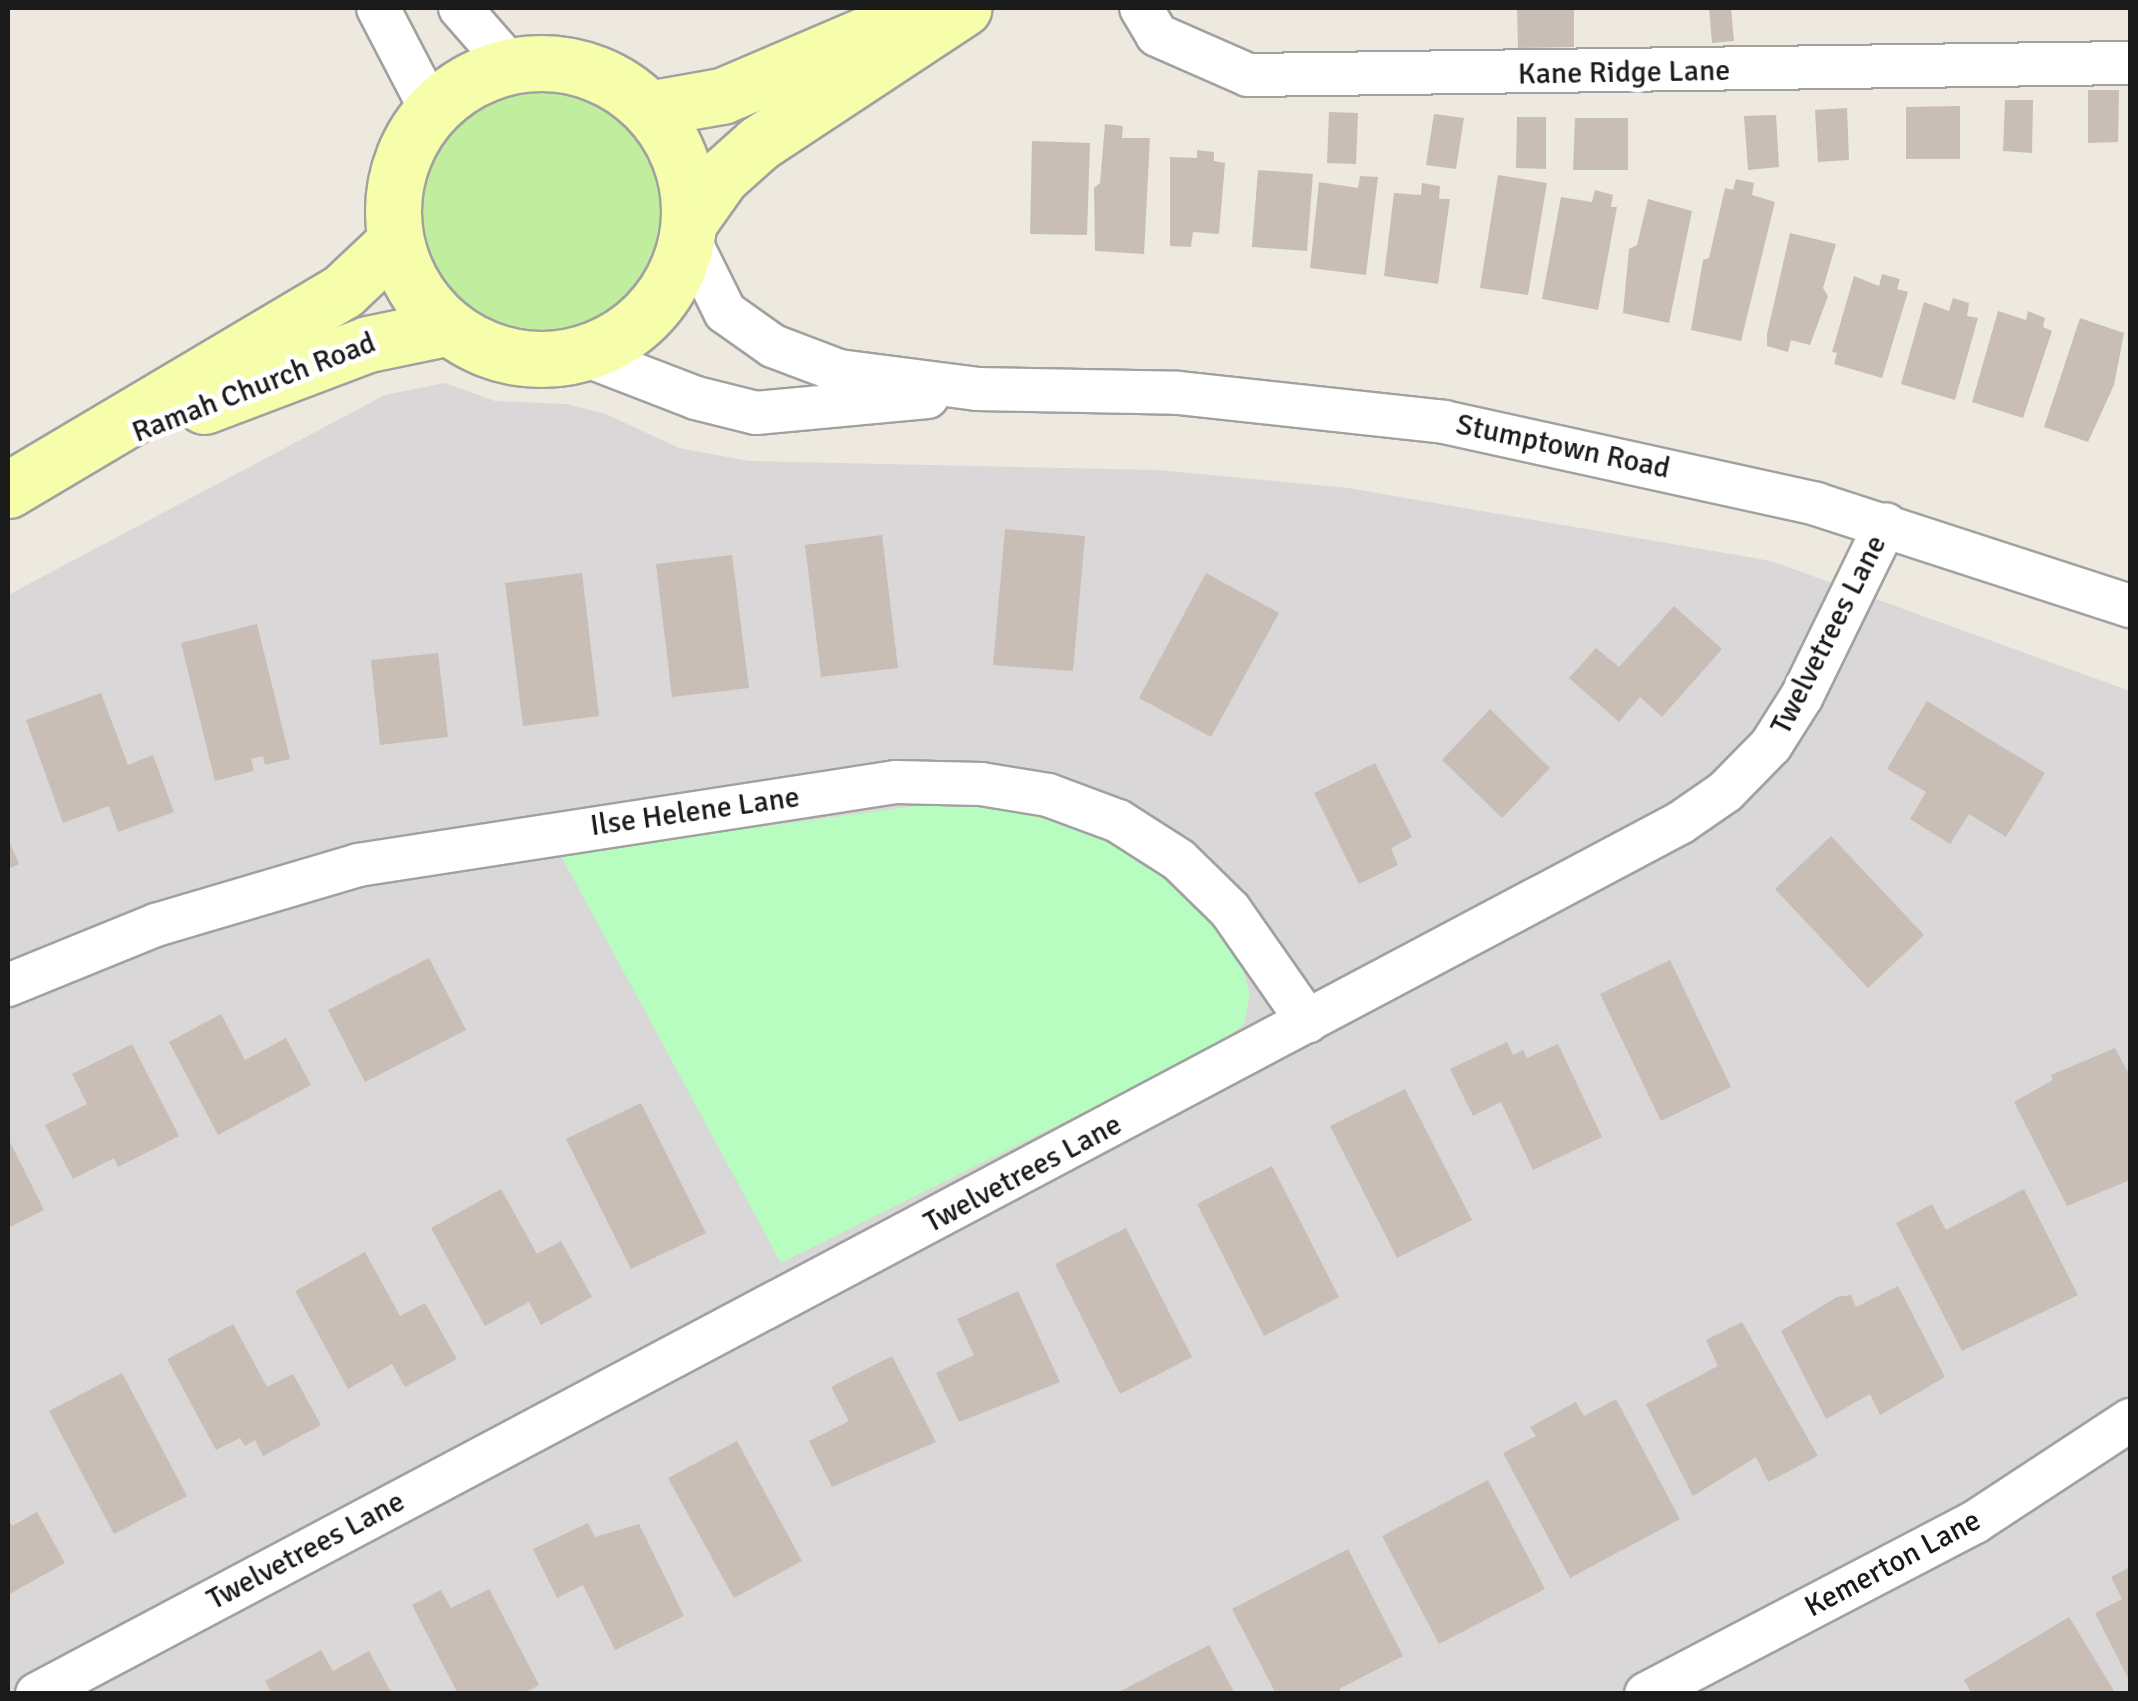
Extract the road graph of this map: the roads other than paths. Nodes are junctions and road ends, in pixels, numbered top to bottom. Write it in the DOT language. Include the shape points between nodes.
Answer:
graph roads {
  1 [pos="378,8"];
  2 [pos="460,8"];
  3 [pos="930,8"];
  4 [pos="964,8"];
  5 [pos="1141,8"];
  6 [pos="2130,64"];
  7 [pos="511,66"];
  8 [pos="652,108"];
  9 [pos="431,110"];
  10 [pos="689,228"];
  11 [pos="394,243"];
  12 [pos="445,328"];
  13 [pos="582,354"];
  14 [pos="977,389"];
  15 [pos="66,459"];
  16 [pos="8,490"];
  17 [pos="1886,524"];
  18 [pos="2130,606"];
  19 [pos="8,985"];
  20 [pos="1308,1022"];
  21 [pos="2130,1420"];
  22 [pos="37,1694"];
  23 [pos="1646,1694"];
  1 -- 9 [label="street"];
  2 -- 7 [label="street"];
  3 -- 8 [label="main road" via="722,96"];
  4 -- 10 [label="main road" via="759,144 721,177"];
  5 -- 6 [label="street, Kane Ridge Lane" via="1157,35 1248,75"];
  7 -- 8 [label="main road" via="554,63 595,72"];
  7 -- 9 [label="main road" via="468,81"];
  8 -- 10 [label="main road" via="685,169"];
  9 -- 11 [label="main road" via="396,177"];
  10 -- 13 [label="main road" via="680,265 658,304 624,336"];
  10 -- 14 [label="street, Stumptown Road" via="725,312 772,346 839,372"];
  11 -- 12 [label="main road" via="414,290"];
  11 -- 15 [label="main road, Ramah Church Road" via="343,290"];
  12 -- 13 [label="main road" via="483,348 532,360"];
  12 -- 15 [label="main road, Ramah Church Road" via="368,344"];
  13 -- 14 [label="street, Stumptown Road" via="696,398 756,412 852,409"];
  14 -- 17 [label="street, Stumptown Road" via="1178,394 1444,422 1591,450"];
  15 -- 16 [label="main road, Ramah Church Road"];
  17 -- 18 [label="street, Stumptown Road"];
  17 -- 20 [label="street, Twelvetrees Lane" via="1802,696 1772,745 1725,792 1466,941"];
  19 -- 20 [label="street, Ilse Helene Lane" via="156,925 358,866 896,782 964,783 1048,795 1118,820 1179,860 1250,936"];
  20 -- 22 [label="street, Twelvetrees Lane"];
  21 -- 23 [label="street, Kemerton Lane" via="1975,1522"];
}
